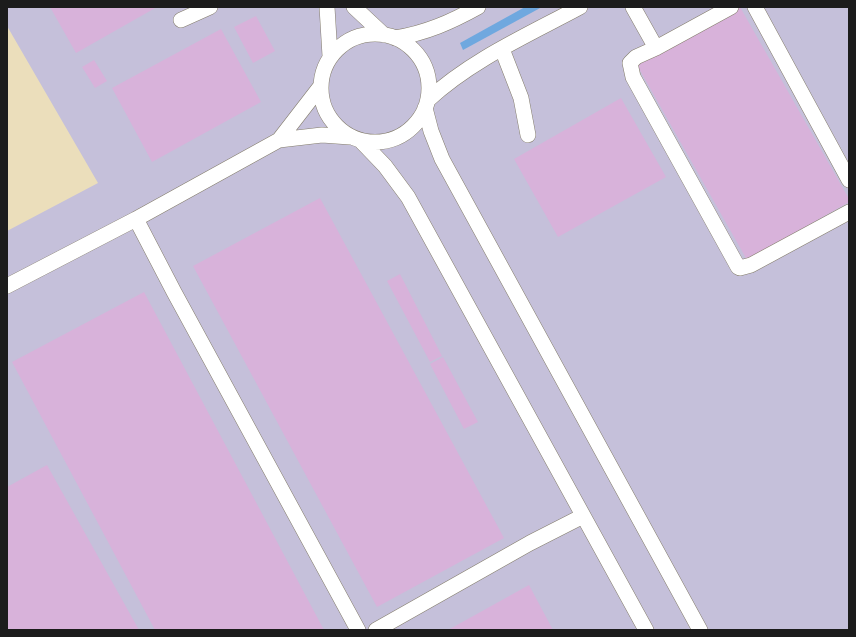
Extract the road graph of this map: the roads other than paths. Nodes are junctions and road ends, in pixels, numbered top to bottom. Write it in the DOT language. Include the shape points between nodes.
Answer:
graph roads {
  1 [pos="210,7"];
  2 [pos="327,7"];
  3 [pos="354,7"];
  4 [pos="478,7"];
  5 [pos="580,7"];
  6 [pos="633,7"];
  7 [pos="731,7"];
  8 [pos="755,7"];
  9 [pos="181,20"];
  10 [pos="390,36"];
  11 [pos="656,48"];
  12 [pos="502,49"];
  13 [pos="330,56"];
  14 [pos="320,87"];
  15 [pos="426,104"];
  16 [pos="528,135"];
  17 [pos="356,139"];
  18 [pos="279,140"];
  19 [pos="849,180"];
  20 [pos="849,212"];
  21 [pos="136,219"];
  22 [pos="7,286"];
  23 [pos="583,516"];
  24 [pos="358,630"];
  25 [pos="376,630"];
  26 [pos="646,630"];
  27 [pos="700,630"];
  1 -- 9 [label="street"];
  2 -- 13 [label="street"];
  3 -- 10 [label="street"];
  4 -- 10 [label="street" via="419,34"];
  5 -- 12 [label="street"];
  6 -- 11 [label="street"];
  7 -- 11 [label="street"];
  8 -- 19 [label="street"];
  10 -- 13 [label="street" via="369,34 354,38"];
  10 -- 15 [label="street" via="413,50 425,68 428,79"];
  11 -- 20 [label="street" via="636,57 630,63 633,77 738,267 751,265"];
  12 -- 15 [label="street" via="446,83"];
  12 -- 16 [label="street" via="521,98"];
  13 -- 14 [label="street" via="323,71"];
  14 -- 17 [label="street" via="328,116 334,124"];
  14 -- 18 [label="street"];
  15 -- 17 [label="street" via="415,125 399,137 380,142"];
  15 -- 27 [label="street" via="431,132 442,159"];
  17 -- 18 [label="street" via="322,135"];
  17 -- 23 [label="street" via="385,166 408,197"];
  18 -- 21 [label="street"];
  21 -- 22 [label="street"];
  21 -- 24 [label="street"];
  23 -- 25 [label="street"];
  23 -- 26 [label="street"];
}
